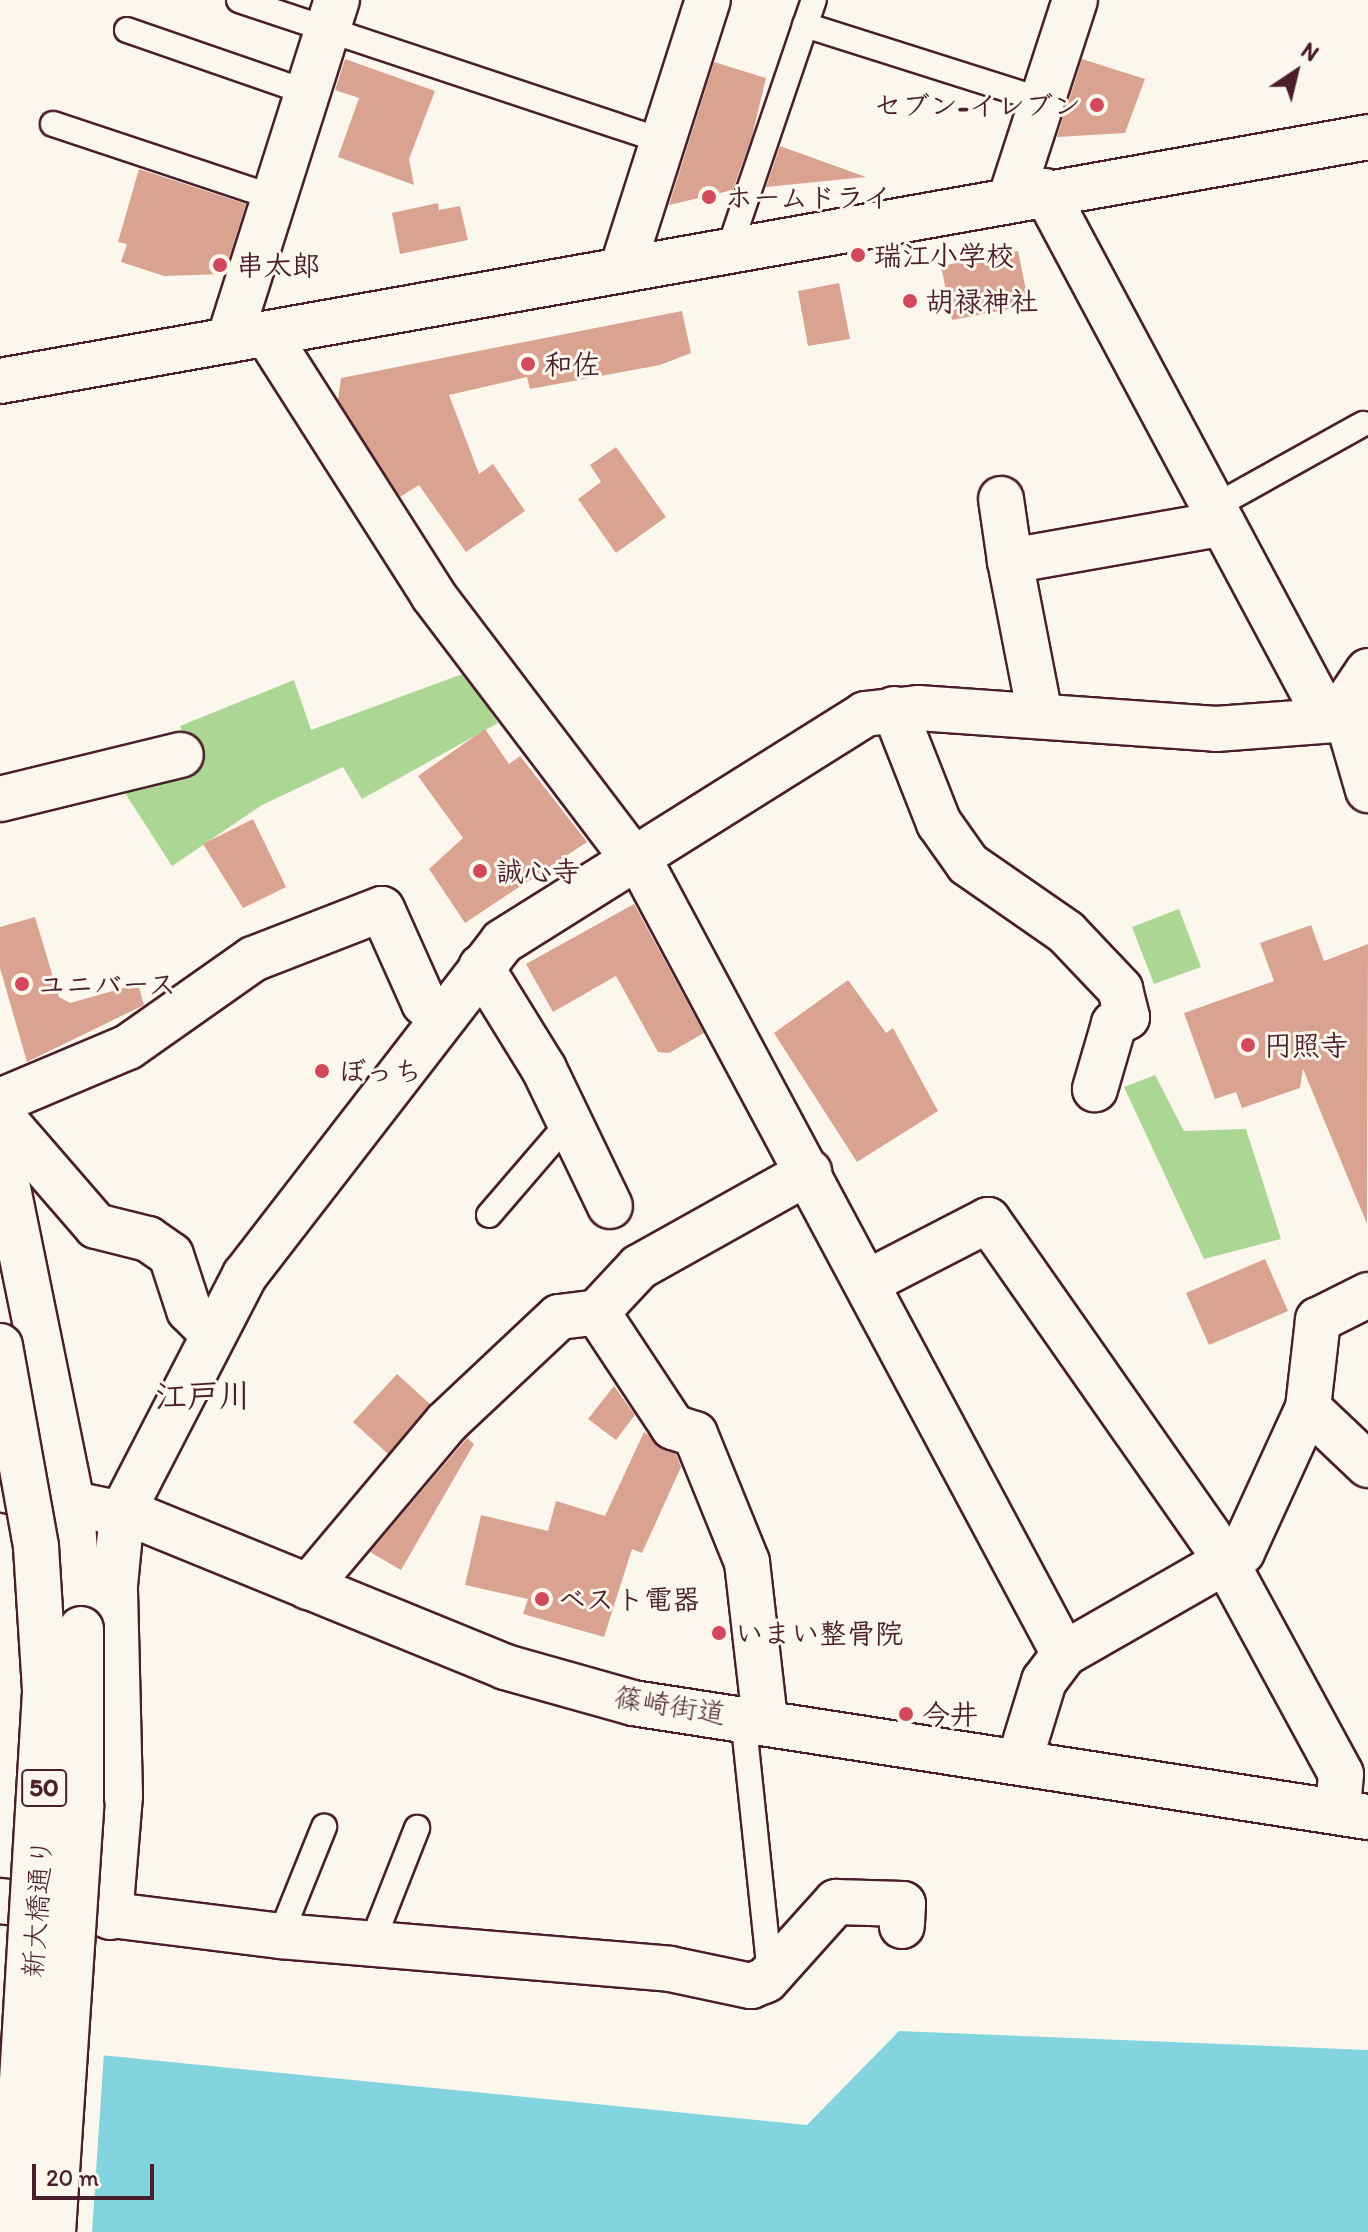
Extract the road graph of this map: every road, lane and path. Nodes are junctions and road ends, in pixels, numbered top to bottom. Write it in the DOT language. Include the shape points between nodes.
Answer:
graph roads {
  1 [pos="239,0"];
  2 [pos="708,0"];
  3 [pos="814,0"];
  4 [pos="1075,0"];
  5 [pos="332,15"];
  6 [pos="805,25"];
  7 [pos="127,30"];
  8 [pos="306,92"];
  9 [pos="1042,100"];
  10 [pos="53,124"];
  11 [pos="1368,137"];
  12 [pos="663,141"];
  13 [pos="1028,194"];
  14 [pos="275,198"];
  15 [pos="729,249"];
  16 [pos="622,269"];
  17 [pos="248,337"];
  18 [pos="0,381"];
  19 [pos="1363,424"];
  20 [pos="1001,499"];
  21 [pos="1216,516"];
  22 [pos="1010,561"];
  23 [pos="1368,671"];
  24 [pos="894,709"];
  25 [pos="1040,715"];
  26 [pos="1344,723"];
  27 [pos="181,755"];
  28 [pos="1368,790"];
  29 [pos="0,799"];
  30 [pos="637,861"];
  31 [pos="481,967"];
  32 [pos="440,1017"];
  33 [pos="1095,1089"];
  34 [pos="0,1101"];
  35 [pos="0,1115"];
  36 [pos="568,1123"];
  37 [pos="0,1149"];
  38 [pos="809,1172"];
  39 [pos="610,1206"];
  40 [pos="489,1215"];
  41 [pos="868,1282"];
  42 [pos="1368,1295"];
  43 [pos="597,1312"];
  44 [pos="211,1332"];
  45 [pos="0,1346"];
  46 [pos="1308,1408"];
  47 [pos="1368,1465"];
  48 [pos="0,1489"];
  49 [pos="71,1498"];
  50 [pos="122,1513"];
  51 [pos="1223,1567"];
  52 [pos="308,1587"];
  53 [pos="1064,1654"];
  54 [pos="754,1718"];
  55 [pos="1020,1759"];
  56 [pos="1353,1814"];
  57 [pos="324,1827"];
  58 [pos="417,1828"];
  59 [pos="0,1901"];
  60 [pos="110,1917"];
  61 [pos="902,1926"];
  62 [pos="280,1936"];
  63 [pos="371,1945"];
  64 [pos="770,1976"];
  65 [pos="13,2232"];
  66 [pos="53,2232"];
  1 -- 5 [label="lane"];
  2 -- 12 [label="street"];
  3 -- 6 [label="lane"];
  4 -- 9 [label="street"];
  5 -- 8 [label="street"];
  5 -- 12 [label="lane"];
  6 -- 9 [label="lane"];
  6 -- 15 [label="lane"];
  7 -- 8 [label="lane"];
  8 -- 14 [label="street"];
  9 -- 13 [label="street"];
  10 -- 14 [label="lane"];
  11 -- 13 [label="street"];
  12 -- 16 [label="street"];
  13 -- 15 [label="street"];
  13 -- 21 [label="street"];
  14 -- 17 [label="street"];
  15 -- 16 [label="street"];
  16 -- 17 [label="street"];
  17 -- 18 [label="street"];
  17 -- 30 [label="street" via="433,595"];
  19 -- 21 [label="lane"];
  20 -- 22 [label="street"];
  21 -- 22 [label="street"];
  21 -- 26 [label="street"];
  22 -- 25 [label="street"];
  23 -- 26 [label="street"];
  24 -- 25 [label="street"];
  24 -- 30 [label="street" via="865,714"];
  24 -- 33 [label="street" via="939,823 968,864 1084,947 1120,989 1127,1017 1114,1024"];
  25 -- 26 [label="street" via="1216,729"];
  26 -- 28 [label="street"];
  27 -- 29 [label="street"];
  30 -- 31 [label="street" via="502,942"];
  30 -- 38 [label="street"];
  31 -- 32 [label="street"];
  31 -- 36 [label="street"];
  32 -- 34 [label="street" via="424,1003 382,909 253,959 128,1047"];
  32 -- 44 [label="street" via="245,1275"];
  35 -- 44 [label="street" via="96,1226 148,1239 171,1255 189,1310"];
  36 -- 39 [label="street"];
  36 -- 40 [label="lane"];
  37 -- 49 [label="street, 50"];
  38 -- 41 [label="street"];
  38 -- 43 [label="street" via="639,1267"];
  41 -- 51 [label="street" via="988,1220 1106,1381"];
  41 -- 53 [label="street"];
  42 -- 46 [label="street" via="1318,1320"];
  43 -- 52 [label="street" via="559,1317 446,1423"];
  43 -- 54 [label="street" via="673,1427 695,1434 747,1562"];
  44 -- 50 [label="street"];
  45 -- 65 [label="street, 新大橋通り / 50, bridge" via="36,1547 45,1692"];
  46 -- 47 [label="street"];
  46 -- 51 [label="street" via="1242,1552"];
  48 -- 49 [label="street, 篠崎街道"];
  49 -- 50 [label="street, 篠崎街道"];
  49 -- 66 [label="street, 50, bridge" via="81,1629 81,1805"];
  50 -- 52 [label="street, 篠崎街道"];
  50 -- 60 [label="street" via="115,1585 120,1795"];
  51 -- 53 [label="street"];
  51 -- 56 [label="street" via="1341,1774"];
  52 -- 54 [label="street, 篠崎街道" via="505,1667 633,1703"];
  53 -- 55 [label="street" via="1044,1681"];
  54 -- 55 [label="street, 篠崎街道"];
  54 -- 64 [label="lane"];
  55 -- 56 [label="street, 篠崎街道"];
  57 -- 62 [label="lane"];
  58 -- 63 [label="lane"];
  59 -- 60 [label="street"];
  60 -- 62 [label="street"];
  61 -- 64 [label="street" via="903,1904 836,1902"];
  62 -- 63 [label="street"];
  63 -- 64 [label="street" via="670,1969 751,1986"];
}
